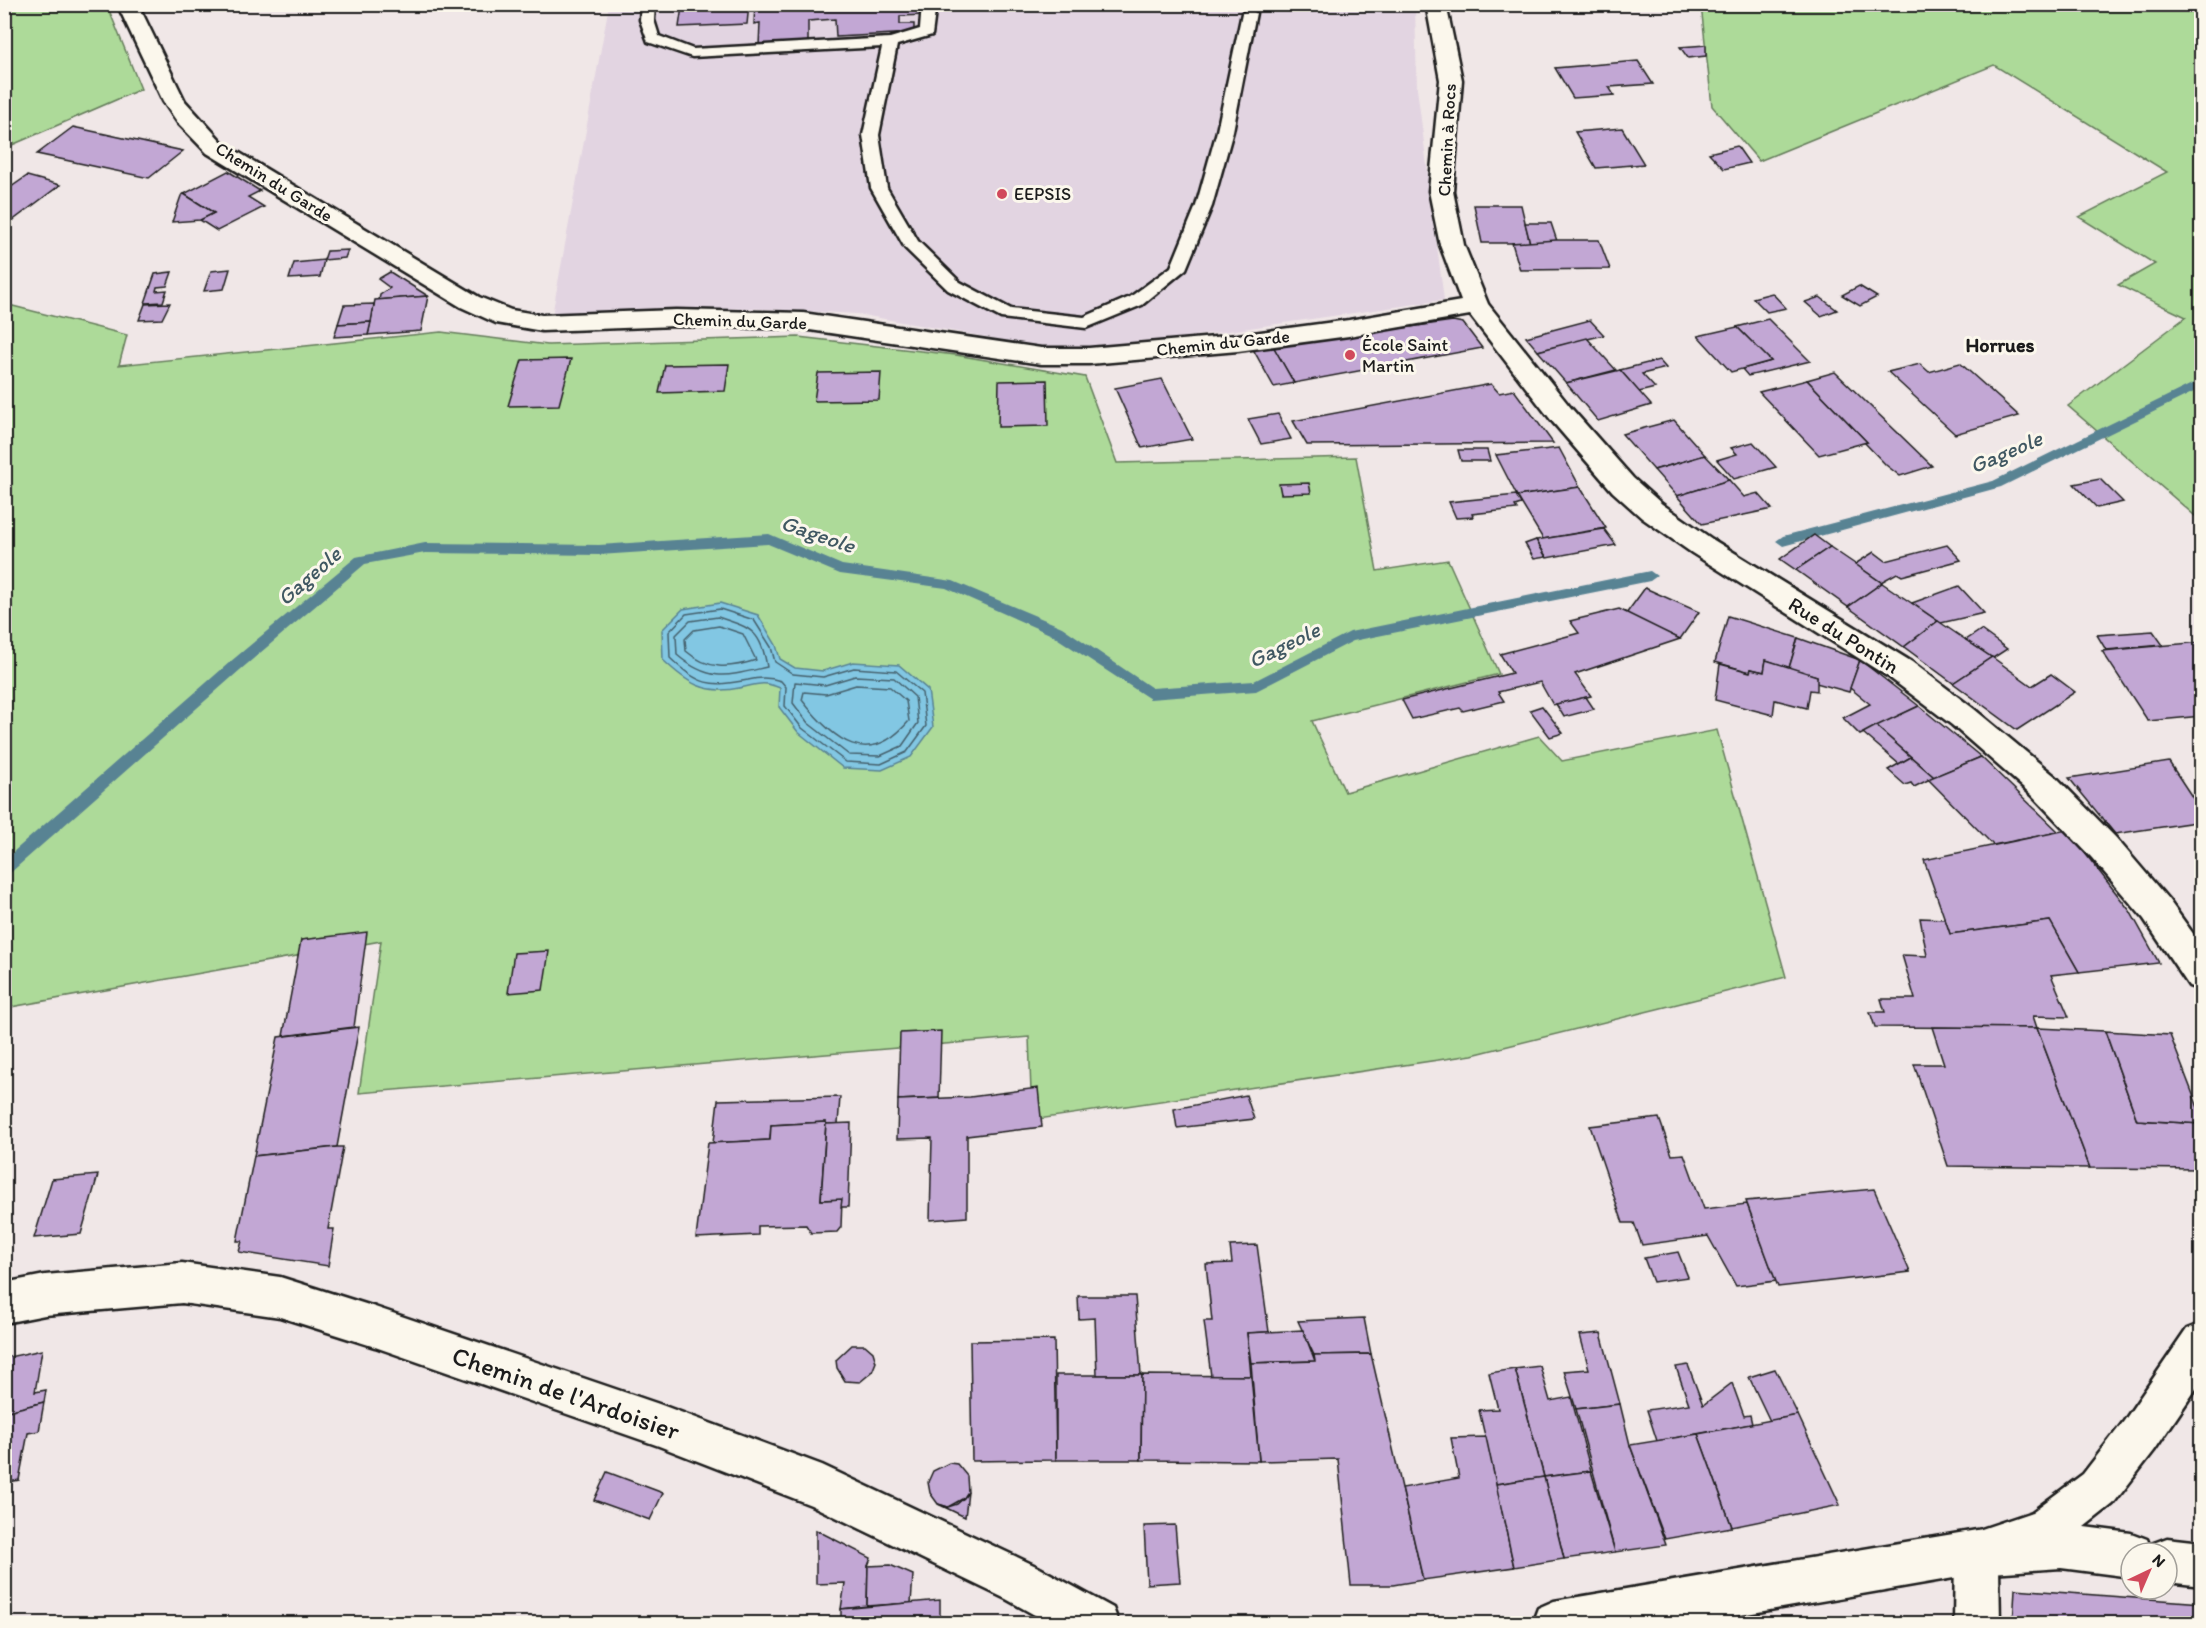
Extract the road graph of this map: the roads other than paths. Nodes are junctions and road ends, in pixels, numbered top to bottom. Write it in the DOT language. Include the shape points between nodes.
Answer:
graph roads {
  1 [pos="127,4"];
  2 [pos="648,4"];
  3 [pos="929,4"];
  4 [pos="1436,4"];
  5 [pos="1249,13"];
  6 [pos="890,42"];
  7 [pos="1476,306"];
  8 [pos="2202,975"];
  9 [pos="4,1303"];
  10 [pos="2202,1343"];
  11 [pos="1977,1551"];
  12 [pos="2119,1553"];
  13 [pos="2179,1561"];
  14 [pos="2202,1564"];
  15 [pos="1097,1623"];
  16 [pos="1554,1623"];
  17 [pos="1977,1623"];
  1 -- 7 [label="street, Chemin du Garde" via="174,101 215,148 470,302 505,317 542,323 676,318 803,321 1041,356 1089,356 1238,343"];
  2 -- 6 [label="lane" via="647,20 653,39 692,53"];
  3 -- 6 [label="lane" via="927,32"];
  4 -- 7 [label="street, Chemin à Rocs" via="1451,80 1441,190 1452,245"];
  5 -- 6 [label="lane" via="1225,131 1204,206 1178,269 1137,301 1086,323 1007,314 954,286 911,244 879,188 871,135"];
  7 -- 8 [label="street, Rue du Pontin" via="1623,485 1702,546 1900,670 1963,717 2044,786 2104,848 2156,909"];
  9 -- 15 [label="street, Chemin de l'Ardoisier" via="45,1295 182,1283 280,1298 659,1425 822,1487"];
  10 -- 11 [label="street" via="2098,1489 2044,1530"];
  11 -- 12 [label="street" via="2061,1546"];
  11 -- 16 [label="street"];
  11 -- 17 [label="street"];
  13 -- 14 [label="street"];
}
